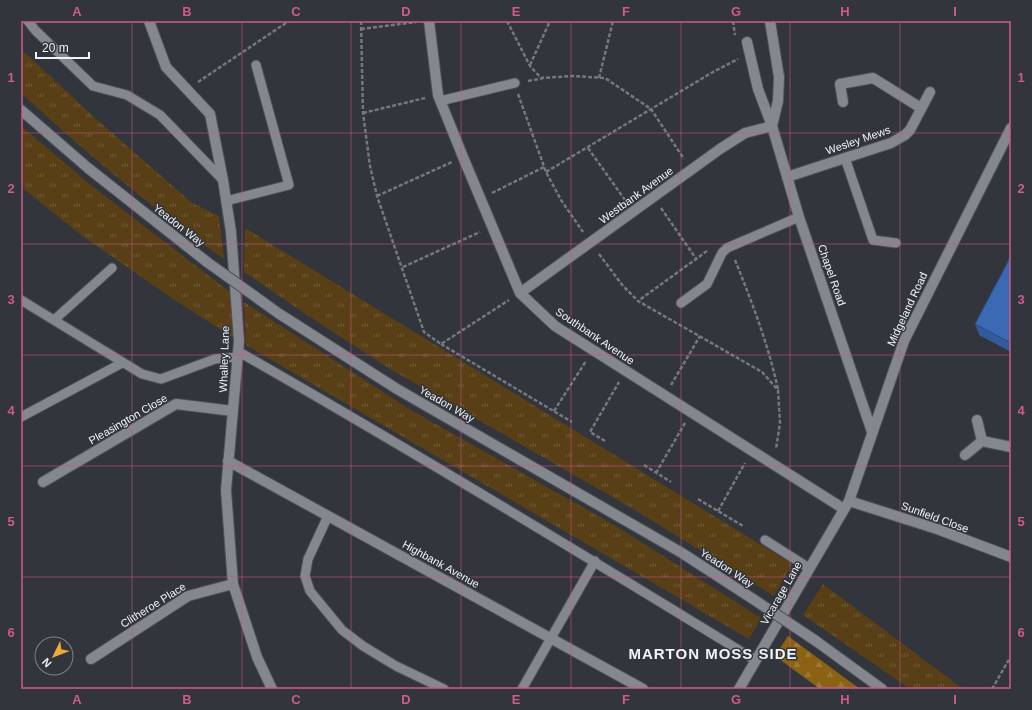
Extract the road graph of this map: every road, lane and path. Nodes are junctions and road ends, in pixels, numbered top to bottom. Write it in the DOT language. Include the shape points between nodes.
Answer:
graph roads {
  1 [pos="28,21"];
  2 [pos="149,21"];
  3 [pos="289,21"];
  4 [pos="361,21"];
  5 [pos="429,21"];
  6 [pos="507,21"];
  7 [pos="550,21"];
  8 [pos="613,21"];
  9 [pos="770,21"];
  10 [pos="418,22"];
  11 [pos="361,29"];
  12 [pos="747,42"];
  13 [pos="749,54"];
  14 [pos="256,65"];
  15 [pos="530,66"];
  16 [pos="599,78"];
  17 [pos="515,83"];
  18 [pos="187,89"];
  19 [pos="930,92"];
  20 [pos="439,98"];
  21 [pos="843,102"];
  22 [pos="922,108"];
  23 [pos="650,109"];
  24 [pos="21,110"];
  25 [pos="363,113"];
  26 [pos="772,126"];
  27 [pos="1011,128"];
  28 [pos="588,148"];
  29 [pos="463,157"];
  30 [pos="845,158"];
  31 [pos="544,167"];
  32 [pos="692,170"];
  33 [pos="546,172"];
  34 [pos="787,177"];
  35 [pos="223,180"];
  36 [pos="377,196"];
  37 [pos="654,197"];
  38 [pos="480,198"];
  39 [pos="226,201"];
  40 [pos="634,212"];
  41 [pos="799,217"];
  42 [pos="492,226"];
  43 [pos="591,243"];
  44 [pos="896,243"];
  45 [pos="730,247"];
  46 [pos="711,248"];
  47 [pos="697,260"];
  48 [pos="403,267"];
  49 [pos="112,268"];
  50 [pos="520,294"];
  51 [pos="638,301"];
  52 [pos="22,302"];
  53 [pos="681,303"];
  54 [pos="54,320"];
  55 [pos="700,336"];
  56 [pos="441,344"];
  57 [pos="593,350"];
  58 [pos="238,354"];
  59 [pos="122,362"];
  60 [pos="626,371"];
  61 [pos="778,390"];
  62 [pos="665,395"];
  63 [pos="233,411"];
  64 [pos="554,411"];
  65 [pos="692,412"];
  66 [pos="21,417"];
  67 [pos="976,420"];
  68 [pos="572,422"];
  69 [pos="872,432"];
  70 [pos="605,441"];
  71 [pos="982,441"];
  72 [pos="1011,447"];
  73 [pos="752,451"];
  74 [pos="965,455"];
  75 [pos="228,461"];
  76 [pos="773,464"];
  77 [pos="644,465"];
  78 [pos="656,473"];
  79 [pos="43,482"];
  80 [pos="671,482"];
  81 [pos="698,499"];
  82 [pos="847,505"];
  83 [pos="718,511"];
  84 [pos="328,516"];
  85 [pos="743,526"];
  86 [pos="765,540"];
  87 [pos="1011,557"];
  88 [pos="595,561"];
  89 [pos="810,568"];
  90 [pos="233,584"];
  91 [pos="551,638"];
  92 [pos="1011,656"];
  93 [pos="91,659"];
  94 [pos="756,660"];
  95 [pos="272,689"];
  96 [pos="444,689"];
  97 [pos="522,689"];
  98 [pos="643,689"];
  99 [pos="739,689"];
  100 [pos="882,689"];
  101 [pos="992,689"];
  1 -- 35 [label="lane" via="93,86 127,95 160,116"];
  2 -- 18 [label="street, Whalley Lane" via="166,67"];
  3 -- 18 [label="path"];
  4 -- 11 [label="path"];
  5 -- 20 [label="street, Southbank Avenue"];
  6 -- 15 [label="path"];
  7 -- 15 [label="path"];
  8 -- 16 [label="path"];
  9 -- 26 [label="street, Chapel Road" via="779,77 778,100"];
  10 -- 11 [label="path"];
  11 -- 25 [label="path"];
  12 -- 13 [label="street, Chapel Road"];
  13 -- 23 [label="path"];
  13 -- 26 [label="street, Chapel Road" via="758,89"];
  14 -- 39 [label="lane" via="289,185"];
  15 -- 16 [label="path" via="540,78"];
  16 -- 23 [label="path" via="605,78"];
  17 -- 20 [label="lane"];
  17 -- 31 [label="path"];
  18 -- 35 [label="street, Whalley Lane" via="210,114"];
  19 -- 22 [label="street, Wesley Mews"];
  20 -- 25 [label="path"];
  20 -- 29 [label="street, Southbank Avenue"];
  21 -- 22 [label="street" via="840,84 873,78"];
  22 -- 30 [label="street, Wesley Mews" via="905,135 891,143"];
  23 -- 28 [label="path"];
  23 -- 32 [label="path"];
  24 -- 100 [label="street, Yeadon Way, bridge" via="88,168 207,262 278,313 397,389 655,538 753,598"];
  25 -- 36 [label="path"];
  26 -- 32 [label="street, Westbank Avenue" via="745,133"];
  26 -- 34 [label="street, Chapel Road"];
  27 -- 69 [label="street, Midgeland Road" via="904,341"];
  28 -- 33 [label="path"];
  28 -- 40 [label="path"];
  29 -- 36 [label="path"];
  29 -- 38 [label="street, Southbank Avenue"];
  30 -- 34 [label="street, Wesley Mews"];
  30 -- 44 [label="lane" via="873,240"];
  31 -- 33 [label="path"];
  31 -- 38 [label="path"];
  32 -- 37 [label="street, Westbank Avenue"];
  33 -- 43 [label="path" via="561,200"];
  34 -- 41 [label="street, Chapel Road"];
  35 -- 39 [label="street, Whalley Lane"];
  36 -- 48 [label="path"];
  37 -- 40 [label="street, Westbank Avenue"];
  37 -- 47 [label="path"];
  38 -- 42 [label="street, Southbank Avenue"];
  39 -- 58 [label="street, Whalley Lane"];
  40 -- 43 [label="street, Westbank Avenue"];
  41 -- 45 [label="lane"];
  41 -- 69 [label="street, Chapel Road"];
  42 -- 48 [label="path"];
  42 -- 50 [label="street, Southbank Avenue"];
  43 -- 50 [label="street, Westbank Avenue"];
  43 -- 51 [label="path" via="623,286"];
  45 -- 53 [label="lane" via="722,253 707,284"];
  45 -- 61 [label="path" via="756,312"];
  46 -- 47 [label="path"];
  47 -- 51 [label="path"];
  48 -- 56 [label="path" via="424,332"];
  49 -- 54 [label="lane"];
  50 -- 56 [label="path"];
  50 -- 57 [label="street, Southbank Avenue" via="555,326"];
  51 -- 55 [label="path"];
  52 -- 54 [label="lane"];
  54 -- 59 [label="lane"];
  55 -- 61 [label="path" via="762,372"];
  55 -- 62 [label="path"];
  56 -- 64 [label="path"];
  57 -- 60 [label="street, Southbank Avenue"];
  57 -- 64 [label="path"];
  58 -- 59 [label="lane" via="161,379 142,374"];
  58 -- 63 [label="street, Whalley Lane"];
  58 -- 88 [label="lane" via="305,388"];
  59 -- 66 [label="lane"];
  60 -- 62 [label="street, Southbank Avenue"];
  60 -- 70 [label="path" via="590,432"];
  61 -- 76 [label="path" via="780,423"];
  62 -- 65 [label="street, Southbank Avenue"];
  63 -- 75 [label="street, Whalley Lane"];
  63 -- 79 [label="street, Pleasington Close" via="176,404"];
  64 -- 68 [label="path"];
  65 -- 73 [label="street, Southbank Avenue"];
  65 -- 78 [label="path"];
  67 -- 71 [label="street"];
  69 -- 82 [label="street, Midgeland Road" via="865,459"];
  71 -- 72 [label="street"];
  71 -- 74 [label="street"];
  73 -- 76 [label="street, Southbank Avenue"];
  73 -- 83 [label="path"];
  75 -- 84 [label="street, Highbank Avenue"];
  75 -- 90 [label="street, Whalley Lane" via="226,490"];
  76 -- 82 [label="street, Southbank Avenue"];
  77 -- 78 [label="path"];
  78 -- 80 [label="path"];
  81 -- 83 [label="path"];
  82 -- 87 [label="street, Sunfield Close" via="937,530"];
  82 -- 89 [label="street, Vicarage Lane"];
  83 -- 85 [label="path"];
  84 -- 91 [label="street, Highbank Avenue"];
  84 -- 96 [label="lane" via="308,559 305,576 310,591 342,630 362,646"];
  86 -- 89 [label="lane"];
  88 -- 91 [label="lane"];
  88 -- 94 [label="lane"];
  89 -- 94 [label="street, Vicarage Lane"];
  90 -- 93 [label="street, Clitheroe Place" via="188,596"];
  90 -- 95 [label="street, Whalley Lane" via="257,657"];
  91 -- 97 [label="lane"];
  91 -- 98 [label="street, Highbank Avenue"];
  92 -- 101 [label="path"];
  94 -- 99 [label="street, Vicarage Lane"];
}
